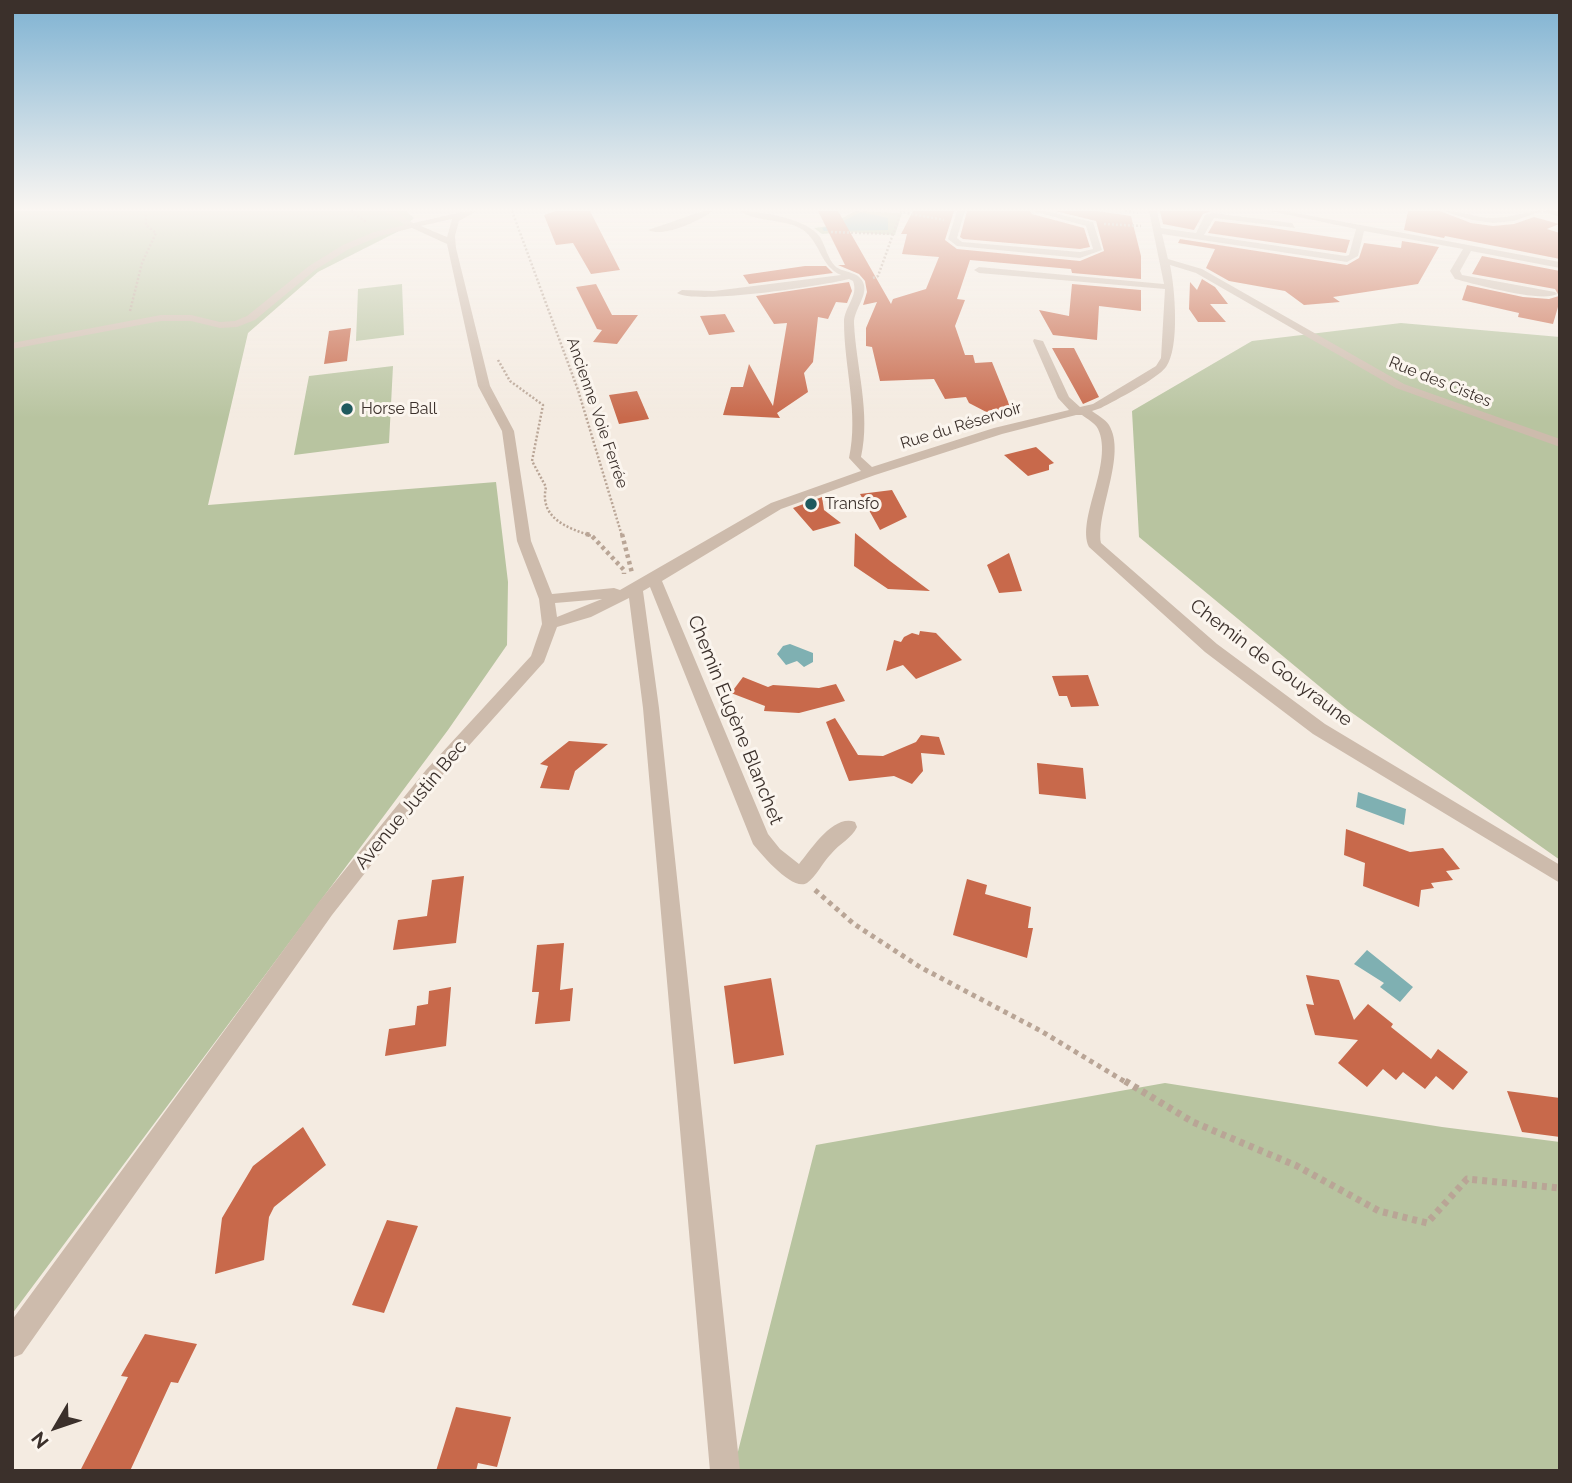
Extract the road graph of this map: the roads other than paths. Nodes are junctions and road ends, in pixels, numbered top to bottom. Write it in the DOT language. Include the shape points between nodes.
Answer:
graph roads {
  1 [pos="299,280"];
  2 [pos="459,280"];
  3 [pos="849,280"];
  4 [pos="855,280"];
  5 [pos="1094,280"];
  6 [pos="1169,280"];
  7 [pos="1215,280"];
  8 [pos="1477,280"];
  9 [pos="1170,287"];
  10 [pos="682,293"];
  11 [pos="1552,294"];
  12 [pos="1038,341"];
  13 [pos="12,346"];
  14 [pos="1080,411"];
  15 [pos="1560,443"];
  16 [pos="870,472"];
  17 [pos="638,584"];
  18 [pos="547,599"];
  19 [pos="550,624"];
  20 [pos="848,827"];
  21 [pos="1560,875"];
  22 [pos="12,1344"];
  23 [pos="724,1471"];
  1 -- 13 [label="street" via="246,321 220,325 175,317"];
  2 -- 18 [label="street, Avenue Justin Bec" via="484,386 508,430 524,541"];
  3 -- 10 [label="street"];
  4 -- 16 [label="street" via="860,290 849,319 857,392 855,458"];
  5 -- 9 [label="street"];
  6 -- 9 [label="street, Rue du Réservoir"];
  7 -- 15 [label="street, Rue des Cistes" via="1401,386"];
  8 -- 11 [label="street"];
  9 -- 14 [label="street, Rue du Réservoir" via="1164,363 1110,400"];
  12 -- 14 [label="street" via="1064,398"];
  14 -- 16 [label="street, Rue du Réservoir" via="998,431"];
  14 -- 21 [label="street, Chemin de Gouyraune" via="1103,425 1107,441 1104,484 1091,531 1094,544 1211,648 1319,729"];
  16 -- 17 [label="street, Rue du Réservoir" via="776,506"];
  17 -- 18 [label="street, Rue du Réservoir"];
  17 -- 19 [label="street, Rue du Réservoir" via="586,613"];
  17 -- 20 [label="street, Chemin Eugène Blanchet" via="760,838 773,855 801,877 826,845"];
  17 -- 23 [label="street"];
  18 -- 19 [label="street, Avenue Justin Bec"];
  19 -- 22 [label="street, Avenue Justin Bec" via="538,658 527,673 432,775 325,909"];
}
